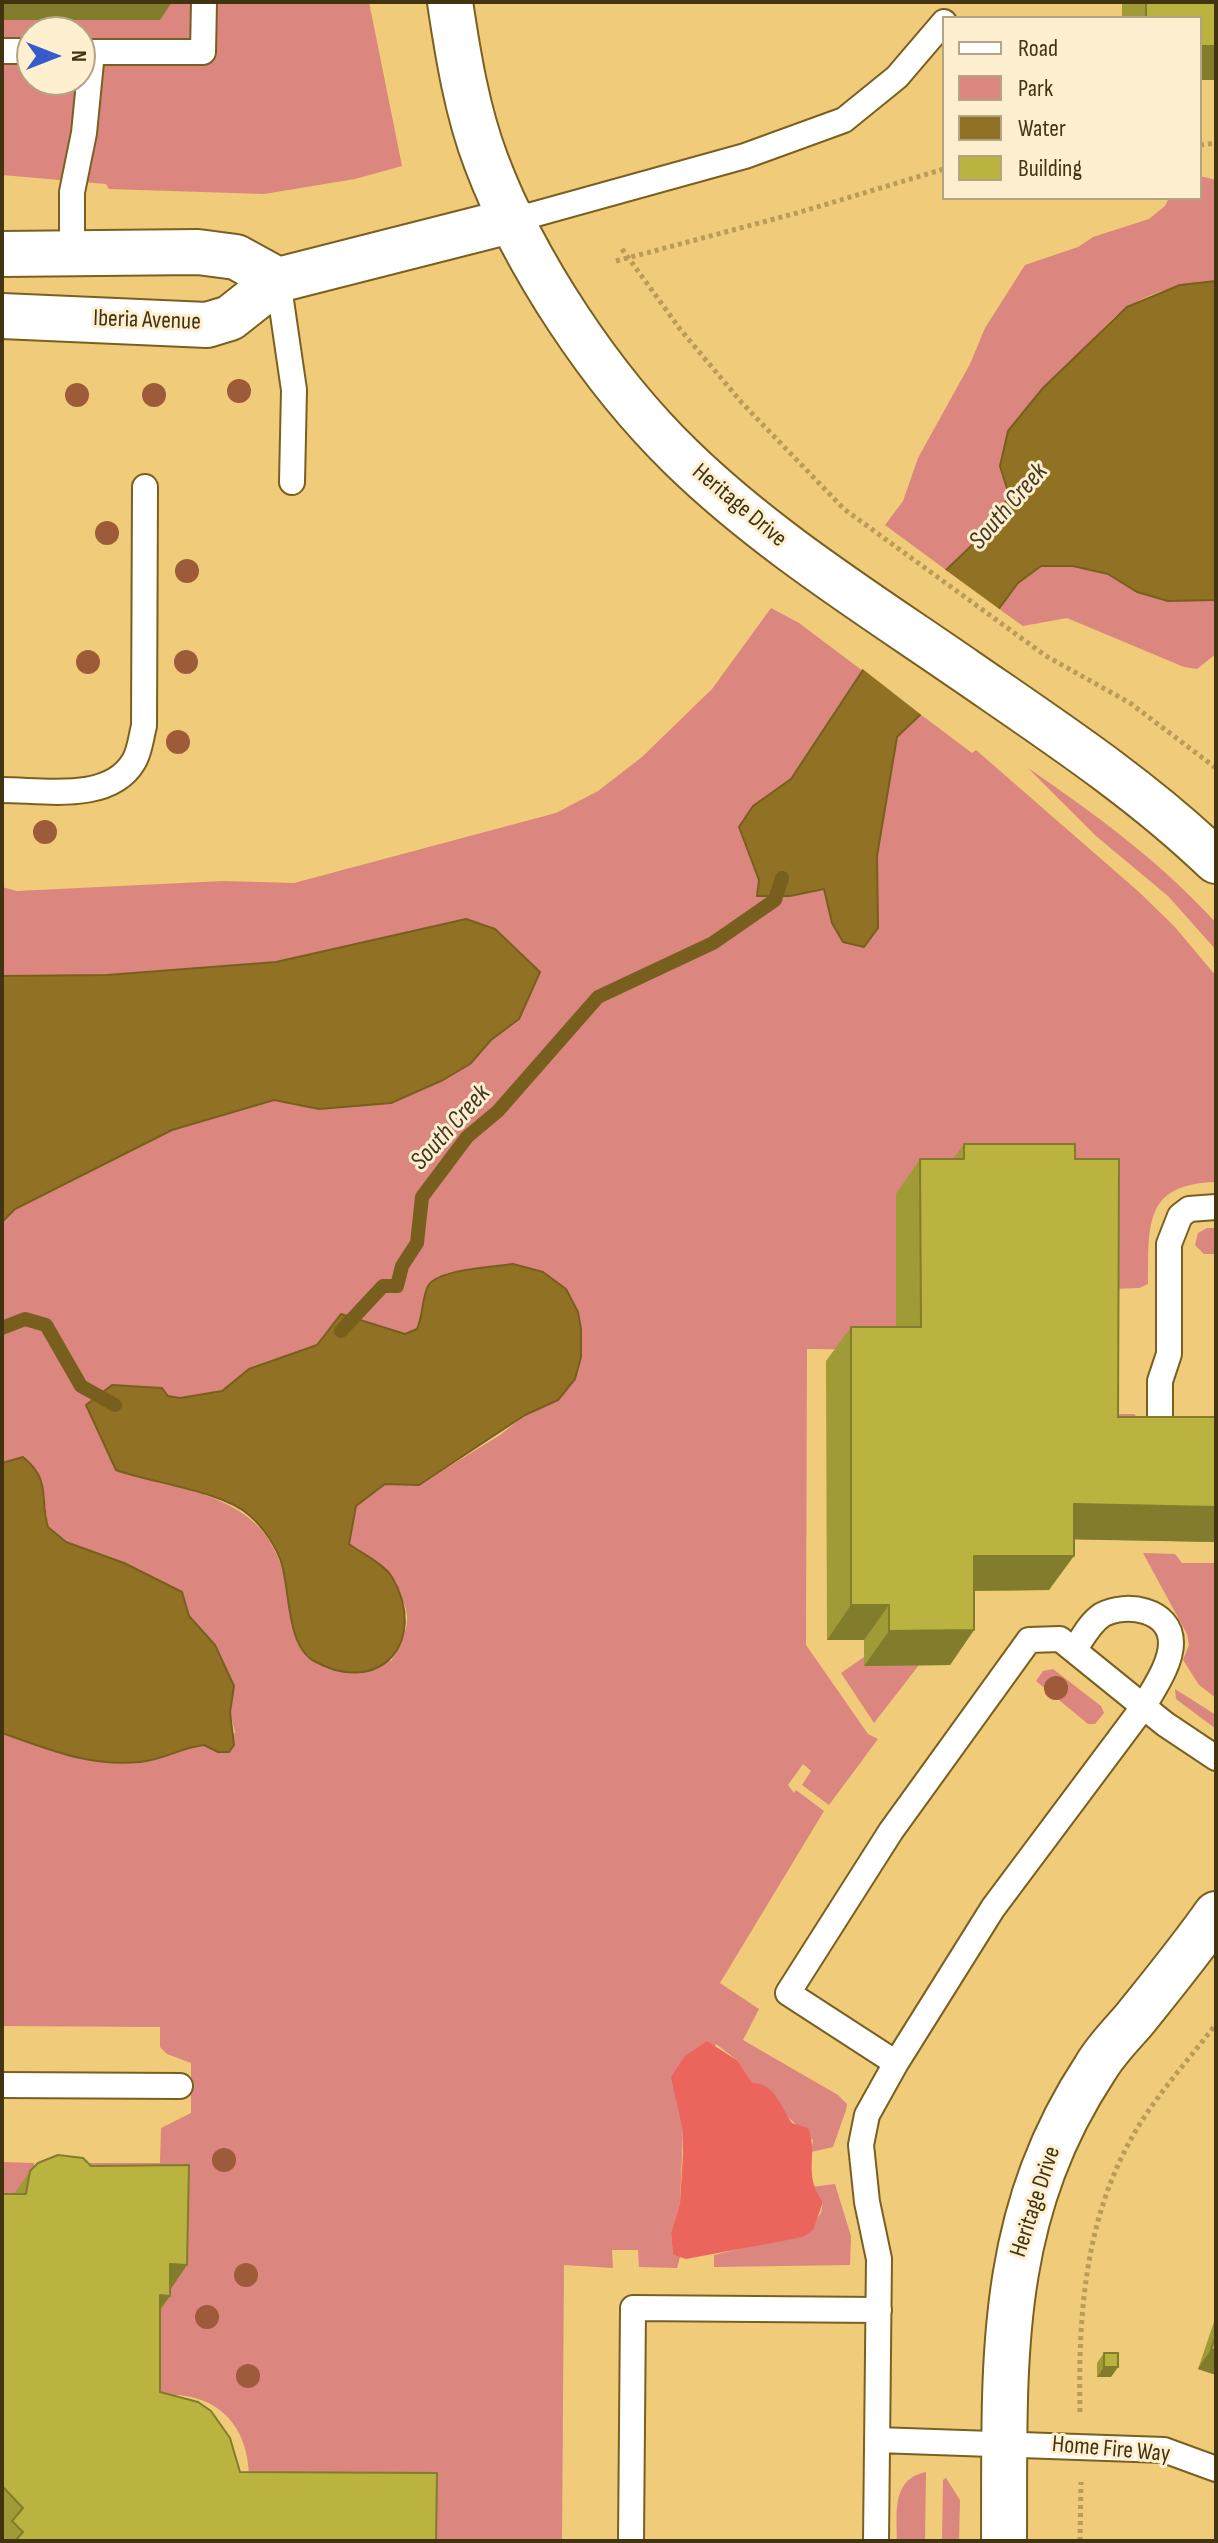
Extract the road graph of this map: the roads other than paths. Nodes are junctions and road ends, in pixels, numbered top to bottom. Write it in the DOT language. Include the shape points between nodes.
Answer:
graph roads {
  1 [pos="204,2"];
  2 [pos="450,2"];
  3 [pos="942,24"];
  4 [pos="96,52"];
  5 [pos="85,96"];
  6 [pos="514,220"];
  7 [pos="2,254"];
  8 [pos="72,256"];
  9 [pos="278,280"];
  10 [pos="2,316"];
  11 [pos="292,482"];
  12 [pos="145,487"];
  13 [pos="2,790"];
  14 [pos="1216,861"];
  15 [pos="1216,1207"];
  16 [pos="1160,1439"];
  17 [pos="1075,1649"];
  18 [pos="1144,1706"];
  19 [pos="1216,1758"];
  20 [pos="1216,1914"];
  21 [pos="896,2063"];
  22 [pos="2,2085"];
  23 [pos="180,2086"];
  24 [pos="879,2310"];
  25 [pos="877,2440"];
  26 [pos="1005,2443"];
  27 [pos="1216,2469"];
  28 [pos="631,2541"];
  29 [pos="876,2541"];
  30 [pos="1004,2541"];
  1 -- 4 [label="lane" via="203,52"];
  2 -- 6 [label="street, Heritage Drive" via="485,159"];
  3 -- 6 [label="lane" via="905,70 844,120 745,156"];
  5 -- 8 [label="lane" via="84,133 72,192"];
  6 -- 9 [label="street, Iberia Avenue"];
  6 -- 14 [label="street, Heritage Drive" via="611,377 711,484 849,591 1098,761"];
  7 -- 8 [label="street"];
  8 -- 9 [label="street" via="198,252 236,257"];
  9 -- 10 [label="street, Iberia Avenue" via="230,318 207,325"];
  9 -- 11 [label="lane" via="294,390"];
  12 -- 13 [label="lane" via="144,726 136,758 111,785"];
  15 -- 16 [label="lane" via="1189,1209 1180,1216 1169,1244 1169,1354 1160,1381"];
  17 -- 18 [label="lane"];
  17 -- 18 [label="lane" via="1091,1625 1110,1612 1137,1609 1159,1619 1172,1640 1170,1652"];
  17 -- 21 [label="lane" via="1049,1637 1029,1640 1021,1648 891,1831 788,1993"];
  18 -- 19 [label="lane"];
  18 -- 21 [label="lane" via="993,1908"];
  20 -- 26 [label="street, Heritage Drive" via="1097,2064 1039,2175 1025,2217 1009,2305"];
  21 -- 24 [label="lane" via="867,2115 861,2145 879,2259"];
  22 -- 23 [label="lane"];
  24 -- 25 [label="lane"];
  24 -- 28 [label="lane" via="633,2308"];
  25 -- 26 [label="lane, Home Fire Way"];
  25 -- 29 [label="lane"];
  26 -- 27 [label="lane, Home Fire Way" via="1164,2450"];
  26 -- 30 [label="street, Heritage Drive"];
}
